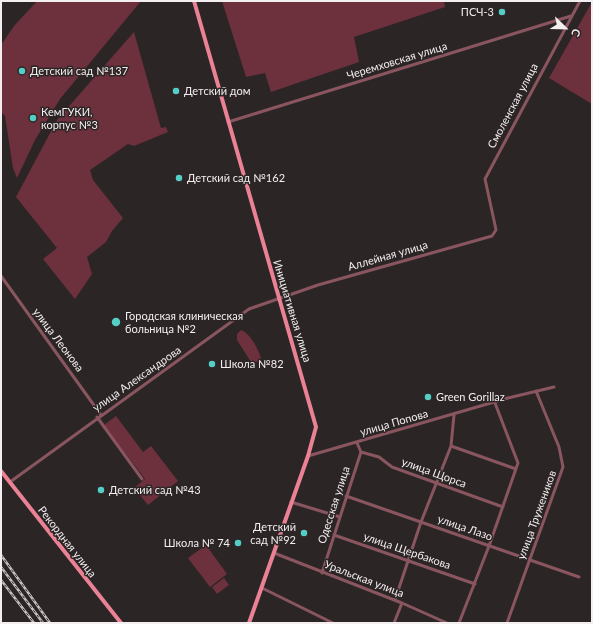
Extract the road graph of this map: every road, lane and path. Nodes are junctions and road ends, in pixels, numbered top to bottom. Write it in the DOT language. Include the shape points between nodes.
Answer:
graph roads {
  1 [pos="194,1"];
  2 [pos="580,1"];
  3 [pos="571,16"];
  4 [pos="228,122"];
  5 [pos="495,225"];
  6 [pos="1,276"];
  7 [pos="279,298"];
  8 [pos="554,387"];
  9 [pos="536,391"];
  10 [pos="496,402"];
  11 [pos="101,415"];
  12 [pos="454,415"];
  13 [pos="97,417"];
  14 [pos="357,443"];
  15 [pos="451,446"];
  16 [pos="361,452"];
  17 [pos="308,456"];
  18 [pos="516,468"];
  19 [pos="1,471"];
  20 [pos="142,479"];
  21 [pos="10,482"];
  22 [pos="437,483"];
  23 [pos="346,496"];
  24 [pos="291,502"];
  25 [pos="502,507"];
  26 [pos="340,517"];
  27 [pos="421,522"];
  28 [pos="334,535"];
  29 [pos="489,546"];
  30 [pos="274,553"];
  31 [pos="410,560"];
  32 [pos="530,561"];
  33 [pos="322,573"];
  34 [pos="579,577"];
  35 [pos="475,584"];
  36 [pos="262,588"];
  37 [pos="394,600"];
  38 [pos="402,602"];
  39 [pos="121,623"];
  40 [pos="249,623"];
  41 [pos="333,623"];
  42 [pos="394,623"];
  43 [pos="447,623"];
  44 [pos="459,623"];
  45 [pos="508,623"];
  1 -- 4 [label="main road, Инициативная улица"];
  2 -- 3 [label="street, Смоленская улица"];
  3 -- 4 [label="street, Черемховская улица"];
  3 -- 5 [label="street, Смоленская улица" via="485,179"];
  4 -- 7 [label="main road, Инициативная улица"];
  5 -- 7 [label="street, Аллейная улица" via="496,230 492,236"];
  6 -- 11 [label="street, улица Леонова"];
  7 -- 11 [label="street, улица Александрова" via="249,309"];
  7 -- 17 [label="main road, Инициативная улица" via="316,427"];
  8 -- 9 [label="street, улица Попова"];
  9 -- 10 [label="street, улица Попова"];
  9 -- 32 [label="street, улица Тружеников" via="559,447 563,467"];
  10 -- 12 [label="street, улица Попова"];
  10 -- 18 [label="street" via="517,457"];
  11 -- 13 [label="street, улица Александрова"];
  12 -- 14 [label="street, улица Попова"];
  12 -- 15 [label="street"];
  13 -- 20 [label="street"];
  13 -- 21 [label="street, улица Александрова"];
  14 -- 16 [label="street"];
  14 -- 17 [label="street, улица Попова"];
  15 -- 18 [label="street"];
  15 -- 22 [label="street"];
  16 -- 22 [label="street, улица Щорса" via="379,457 392,467"];
  16 -- 23 [label="street, Одесская улица"];
  17 -- 24 [label="main road, Инициативная улица"];
  18 -- 25 [label="street"];
  19 -- 21 [label="main road, Рекордная улица"];
  21 -- 39 [label="main road, Рекордная улица"];
  22 -- 25 [label="street, улица Щорса"];
  22 -- 27 [label="street"];
  23 -- 26 [label="street, Одесская улица"];
  23 -- 27 [label="street, улица Лазо"];
  24 -- 26 [label="street"];
  24 -- 30 [label="main road, Инициативная улица"];
  25 -- 29 [label="street"];
  26 -- 28 [label="street, Одесская улица"];
  27 -- 29 [label="street, улица Лазо"];
  27 -- 31 [label="street"];
  28 -- 31 [label="street, улица Щербакова"];
  28 -- 33 [label="street, Одесская улица"];
  29 -- 32 [label="street, улица Лазо"];
  29 -- 35 [label="street"];
  30 -- 33 [label="street, Уральская улица"];
  30 -- 36 [label="main road, Инициативная улица"];
  31 -- 35 [label="street, улица Щербакова"];
  31 -- 37 [label="street"];
  32 -- 34 [label="street, улица Лазо"];
  32 -- 45 [label="street, улица Тружеников"];
  33 -- 37 [label="street, Уральская улица"];
  35 -- 44 [label="street"];
  36 -- 40 [label="main road, Инициативная улица"];
  36 -- 41 [label="street"];
  37 -- 38 [label="street, Уральская улица"];
  38 -- 42 [label="street"];
  38 -- 43 [label="street, Уральская улица"];
}
